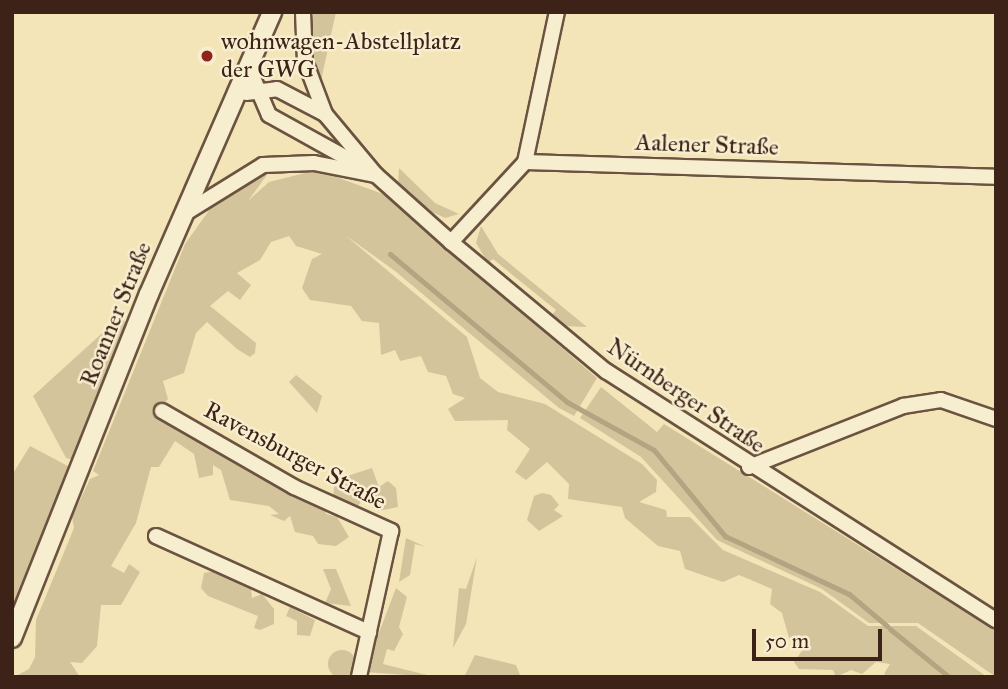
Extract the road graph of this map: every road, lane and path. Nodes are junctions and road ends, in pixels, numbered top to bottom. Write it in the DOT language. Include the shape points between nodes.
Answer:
graph roads {
  1 [pos="272,12"];
  2 [pos="303,12"];
  3 [pos="557,12"];
  4 [pos="248,66"];
  5 [pos="253,91"];
  6 [pos="234,99"];
  7 [pos="325,114"];
  8 [pos="525,162"];
  9 [pos="376,175"];
  10 [pos="996,177"];
  11 [pos="184,214"];
  12 [pos="451,242"];
  13 [pos="162,411"];
  14 [pos="996,419"];
  15 [pos="749,467"];
  16 [pos="156,536"];
  17 [pos="996,620"];
  18 [pos="369,632"];
  19 [pos="12,638"];
  20 [pos="359,677"];
  1 -- 4 [label="street, Roanner Straße"];
  2 -- 7 [label="street, Nürnberger Straße" via="305,61"];
  3 -- 8 [label="street"];
  4 -- 5 [label="street, Nürnberger Straße"];
  4 -- 6 [label="street, Roanner Straße"];
  5 -- 6 [label="street, Nürnberger Straße"];
  5 -- 7 [label="street, Nürnberger Straße" via="277,89"];
  5 -- 9 [label="street, Nürnberger Straße" via="269,115"];
  6 -- 11 [label="street, Roanner Straße"];
  7 -- 9 [label="street, Nürnberger Straße"];
  8 -- 10 [label="street, Aalener Straße"];
  8 -- 12 [label="street"];
  9 -- 11 [label="street" via="314,163 263,165"];
  9 -- 12 [label="street, Nürnberger Straße"];
  11 -- 19 [label="street, Roanner Straße"];
  12 -- 15 [label="street, Nürnberger Straße" via="560,337"];
  13 -- 18 [label="street, Ravensburger Straße" via="294,487 391,531"];
  14 -- 15 [label="street" via="941,400 903,406"];
  15 -- 17 [label="street, Nürnberger Straße"];
  16 -- 18 [label="street"];
  18 -- 20 [label="street, Ravensburger Straße"];
}
